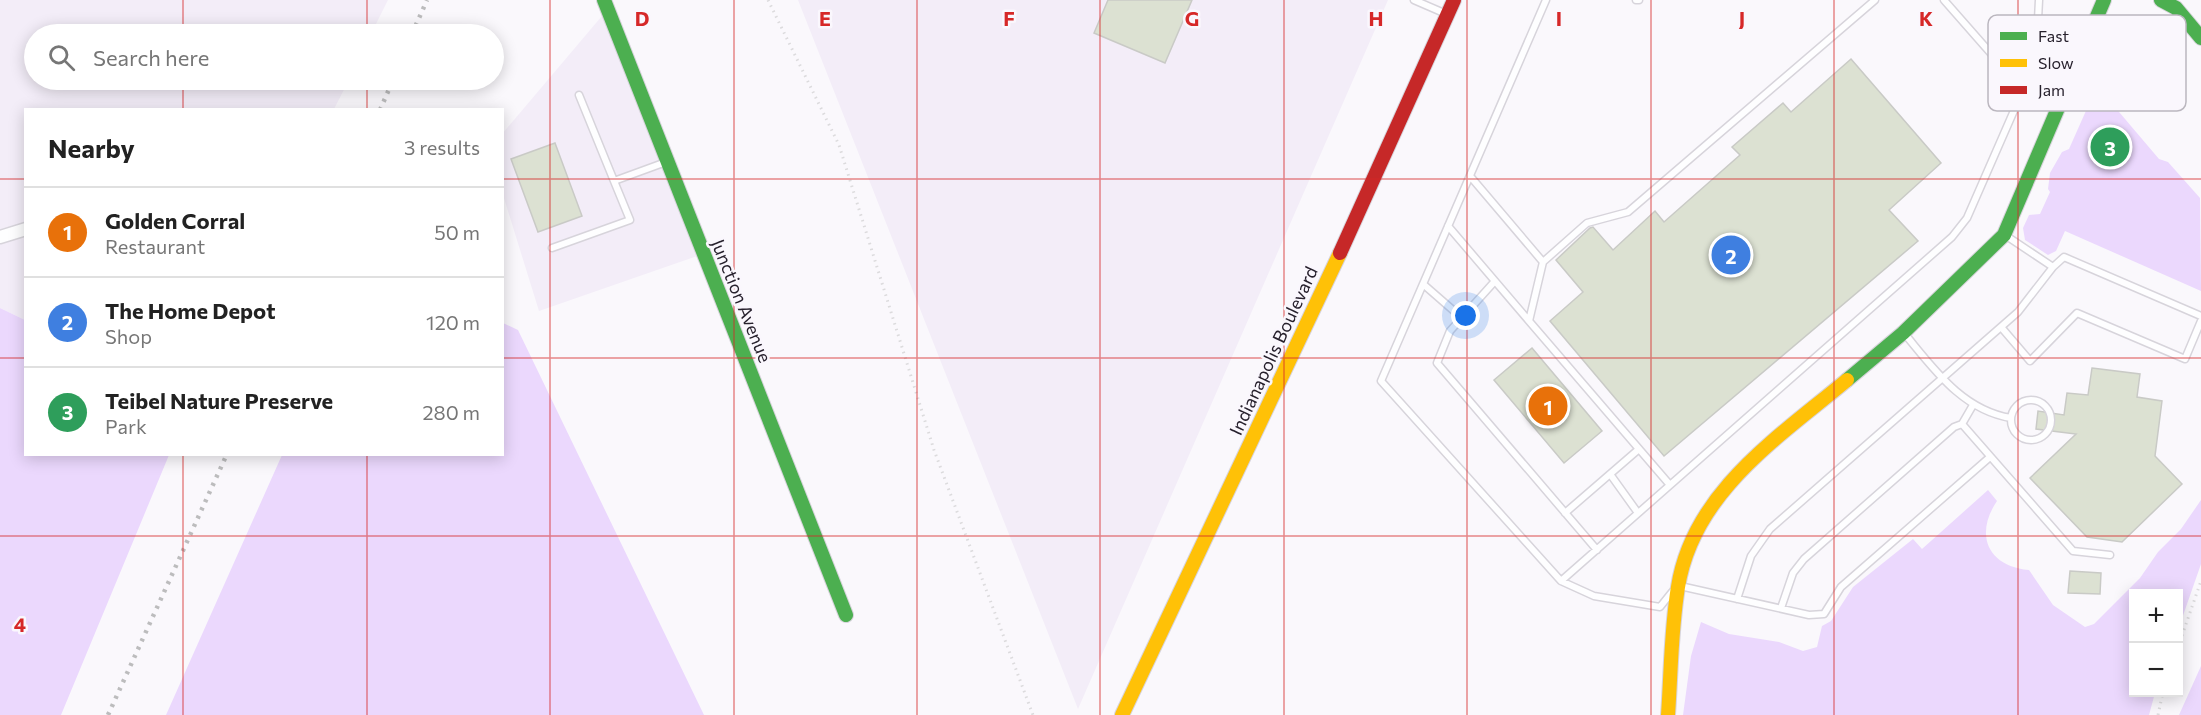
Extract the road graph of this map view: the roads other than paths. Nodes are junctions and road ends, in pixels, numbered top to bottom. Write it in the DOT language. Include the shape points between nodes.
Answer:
graph roads {
  1 [pos="604,0"];
  2 [pos="1414,0"];
  3 [pos="1454,0"];
  4 [pos="1546,0"];
  5 [pos="1875,0"];
  6 [pos="1944,0"];
  7 [pos="2039,0"];
  8 [pos="2104,0"];
  9 [pos="2161,0"];
  10 [pos="1447,15"];
  11 [pos="2038,15"];
  12 [pos="2098,15"];
  13 [pos="2182,15"];
  14 [pos="2186,20"];
  15 [pos="2201,38"];
  16 [pos="1988,50"];
  17 [pos="579,95"];
  18 [pos="2014,111"];
  19 [pos="2057,111"];
  20 [pos="667,162"];
  21 [pos="1470,176"];
  22 [pos="614,181"];
  23 [pos="1448,226"];
  24 [pos="24,230"];
  25 [pos="2004,235"];
  26 [pos="0,237"];
  27 [pos="552,248"];
  28 [pos="1543,262"];
  29 [pos="2053,267"];
  30 [pos="1495,281"];
  31 [pos="1423,284"];
  32 [pos="2201,316"];
  33 [pos="1462,318"];
  34 [pos="1529,321"];
  35 [pos="2201,321"];
  36 [pos="2001,327"];
  37 [pos="1904,333"];
  38 [pos="1942,378"];
  39 [pos="1973,405"];
  40 [pos="2011,418"];
  41 [pos="1962,424"];
  42 [pos="1639,449"];
  43 [pos="1990,458"];
  44 [pos="1610,474"];
  45 [pos="1670,485"];
  46 [pos="1565,513"];
  47 [pos="1638,513"];
  48 [pos="1597,550"];
  49 [pos="2110,555"];
  50 [pos="1561,581"];
  51 [pos="1678,586"];
  52 [pos="1737,598"];
  53 [pos="1782,609"];
  54 [pos="846,615"];
  55 [pos="1122,715"];
  56 [pos="1668,715"];
  1 -- 20 [label="main road, Junction Avenue"];
  2 -- 10 [label="lane"];
  3 -- 10 [label="main road, Indianapolis Boulevard"];
  4 -- 21 [label="lane"];
  5 -- 28 [label="lane" via="1628,212 1587,223"];
  6 -- 16 [label="lane"];
  7 -- 11 [label="lane"];
  8 -- 12 [label="main road"];
  9 -- 13 [label="main road"];
  10 -- 55 [label="main road, Indianapolis Boulevard" via="1360,210"];
  14 -- 15 [label="main road"];
  17 -- 22 [label="lane"];
  18 -- 45 [label="lane" via="1966,218 1952,237"];
  19 -- 25 [label="main road"];
  20 -- 22 [label="lane"];
  20 -- 54 [label="main road, Junction Avenue"];
  21 -- 23 [label="lane"];
  21 -- 28 [label="lane"];
  22 -- 27 [label="lane" via="630,220"];
  23 -- 30 [label="lane"];
  23 -- 31 [label="lane"];
  24 -- 26 [label="street"];
  25 -- 29 [label="lane"];
  25 -- 37 [label="main road"];
  28 -- 34 [label="lane"];
  29 -- 32 [label="lane" via="2064,257"];
  29 -- 36 [label="lane" via="2033,296"];
  30 -- 33 [label="lane"];
  30 -- 34 [label="lane"];
  31 -- 33 [label="lane"];
  31 -- 50 [label="lane" via="1381,381"];
  33 -- 46 [label="lane" via="1450,331 1437,363"];
  34 -- 42 [label="lane"];
  35 -- 36 [label="lane" via="2185,358 2077,313 2030,361"];
  36 -- 38 [label="lane"];
  37 -- 38 [label="lane"];
  37 -- 51 [label="main road" via="1727,484 1690,548"];
  38 -- 39 [label="lane"];
  38 -- 52 [label="lane" via="1770,529 1751,556"];
  39 -- 40 [label="lane" via="1990,414"];
  39 -- 41 [label="lane"];
  40 -- 40 [label="lane" via="2013,430 2029,440 2041,438 2051,422 2048,409 2029,400 2017,406"];
  41 -- 43 [label="lane"];
  41 -- 53 [label="lane" via="1804,559 1789,582"];
  42 -- 44 [label="lane"];
  42 -- 45 [label="lane"];
  43 -- 49 [label="lane" via="2073,550"];
  43 -- 53 [label="lane" via="1841,587 1824,614"];
  44 -- 46 [label="lane"];
  44 -- 47 [label="lane"];
  45 -- 47 [label="lane"];
  46 -- 48 [label="lane"];
  47 -- 48 [label="lane"];
  48 -- 50 [label="lane"];
  50 -- 51 [label="lane" via="1594,596 1660,607"];
  51 -- 52 [label="lane"];
  51 -- 56 [label="main road"];
  52 -- 53 [label="lane"];
}
